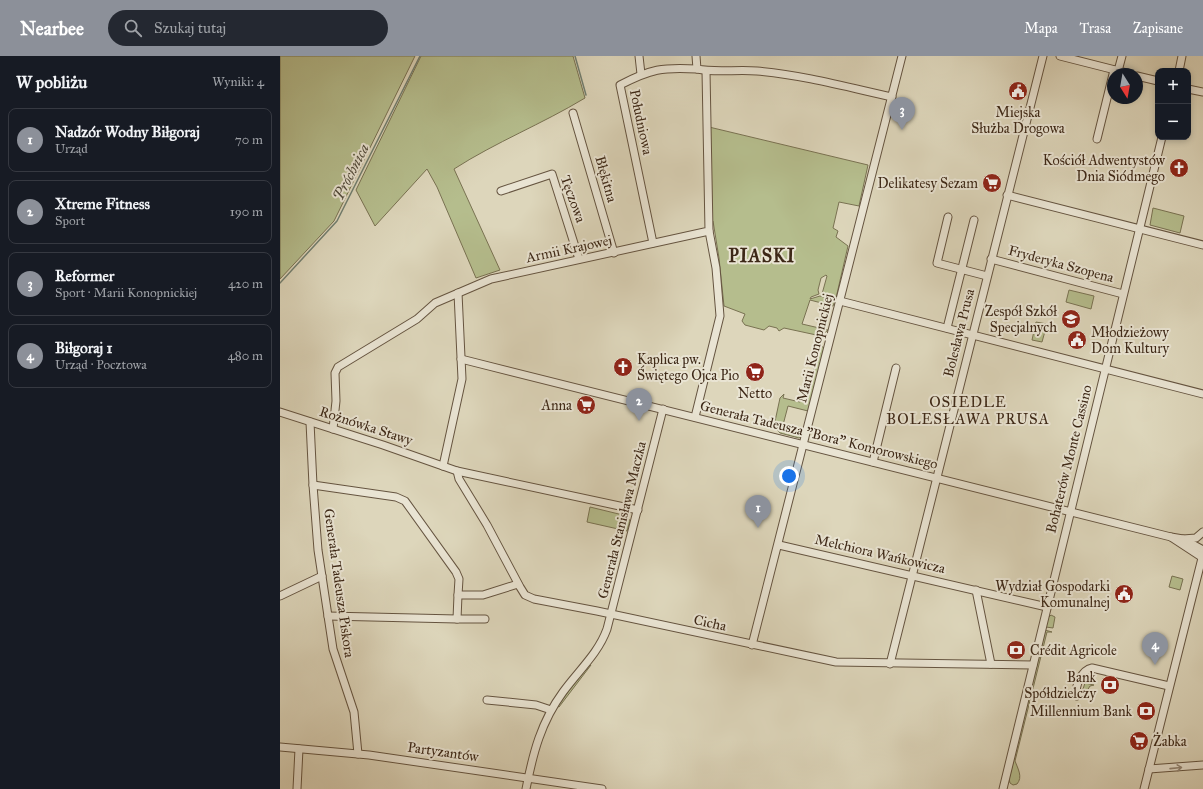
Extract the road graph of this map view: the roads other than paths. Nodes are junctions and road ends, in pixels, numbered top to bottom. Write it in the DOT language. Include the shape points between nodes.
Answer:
graph roads {
  1 [pos="639,56"];
  2 [pos="696,56"];
  3 [pos="902,56"];
  4 [pos="1043,56"];
  5 [pos="1060,56"];
  6 [pos="1122,56"];
  7 [pos="1182,56"];
  8 [pos="1108,68"];
  9 [pos="1117,68"];
  10 [pos="1180,68"];
  11 [pos="697,69"];
  12 [pos="706,71"];
  13 [pos="641,74"];
  14 [pos="1143,77"];
  15 [pos="1155,80"];
  16 [pos="1191,90"];
  17 [pos="1203,92"];
  18 [pos="892,97"];
  19 [pos="1107,103"];
  20 [pos="573,113"];
  21 [pos="1097,139"];
  22 [pos="1161,140"];
  23 [pos="501,191"];
  24 [pos="1007,195"];
  25 [pos="948,217"];
  26 [pos="974,220"];
  27 [pos="1139,228"];
  28 [pos="709,231"];
  29 [pos="653,243"];
  30 [pos="1203,245"];
  31 [pos="614,253"];
  32 [pos="579,259"];
  33 [pos="991,259"];
  34 [pos="962,270"];
  35 [pos="977,274"];
  36 [pos="987,276"];
  37 [pos="984,286"];
  38 [pos="458,293"];
  39 [pos="1123,294"];
  40 [pos="840,301"];
  41 [pos="947,328"];
  42 [pos="972,334"];
  43 [pos="461,359"];
  44 [pos="896,368"];
  45 [pos="1105,369"];
  46 [pos="1203,394"];
  47 [pos="663,409"];
  48 [pos="280,412"];
  49 [pos="694,417"];
  50 [pos="310,422"];
  51 [pos="333,429"];
  52 [pos="804,445"];
  53 [pos="873,462"];
  54 [pos="443,466"];
  55 [pos="457,471"];
  56 [pos="936,478"];
  57 [pos="313,485"];
  58 [pos="638,510"];
  59 [pos="1070,511"];
  60 [pos="1203,532"];
  61 [pos="1170,537"];
  62 [pos="1183,539"];
  63 [pos="779,545"];
  64 [pos="1203,550"];
  65 [pos="1203,557"];
  66 [pos="1203,572"];
  67 [pos="912,575"];
  68 [pos="322,576"];
  69 [pos="1196,580"];
  70 [pos="518,584"];
  71 [pos="976,590"];
  72 [pos="280,596"];
  73 [pos="458,596"];
  74 [pos="1047,606"];
  75 [pos="612,615"];
  76 [pos="328,616"];
  77 [pos="457,618"];
  78 [pos="485,619"];
  79 [pos="752,645"];
  80 [pos="890,664"];
  81 [pos="991,664"];
  82 [pos="1033,665"];
  83 [pos="1082,678"];
  84 [pos="1169,686"];
  85 [pos="487,700"];
  86 [pos="551,710"];
  87 [pos="280,747"];
  88 [pos="299,749"];
  89 [pos="358,754"];
  90 [pos="1203,765"];
  91 [pos="1149,769"];
  92 [pos="528,777"];
  93 [pos="297,789"];
  94 [pos="526,789"];
  95 [pos="602,789"];
  96 [pos="1005,789"];
  97 [pos="1144,789"];
  1 -- 13 [label="street"];
  2 -- 11 [label="street"];
  3 -- 18 [label="street, Marii Konopnickiej"];
  4 -- 24 [label="street, Bolesława Prusa"];
  5 -- 8 [label="street"];
  6 -- 9 [label="street"];
  7 -- 10 [label="street"];
  11 -- 12 [label="street"];
  11 -- 13 [label="street, Południowa" via="663,68"];
  12 -- 18 [label="street" via="785,74"];
  12 -- 28 [label="street"];
  13 -- 29 [label="street, Południowa" via="620,84"];
  14 -- 15 [label="street"];
  16 -- 17 [label="street"];
  18 -- 40 [label="street, Marii Konopnickiej"];
  19 -- 21 [label="street"];
  20 -- 31 [label="street, Błękitna"];
  22 -- 27 [label="street, Bohaterów Monte Cassino"];
  23 -- 32 [label="street, Tęczowa" via="552,174"];
  24 -- 27 [label="street"];
  24 -- 33 [label="street, Bolesława Prusa"];
  25 -- 34 [label="street" via="937,263"];
  26 -- 34 [label="street"];
  27 -- 30 [label="street"];
  27 -- 39 [label="street, Bohaterów Monte Cassino"];
  28 -- 29 [label="street, Armii Krajowej"];
  28 -- 49 [label="street" via="715,259 720,316"];
  29 -- 31 [label="street, Armii Krajowej"];
  31 -- 32 [label="street, Armii Krajowej"];
  32 -- 38 [label="street, Armii Krajowej" via="491,279"];
  33 -- 36 [label="street, Bolesława Prusa"];
  33 -- 39 [label="street, Fryderyka Szopena"];
  34 -- 35 [label="street"];
  34 -- 41 [label="street"];
  35 -- 36 [label="street"];
  35 -- 37 [label="street"];
  36 -- 37 [label="street, Bolesława Prusa"];
  37 -- 42 [label="street, Bolesława Prusa"];
  38 -- 43 [label="street"];
  38 -- 51 [label="street, Armii Krajowej" via="435,303 417,319 338,367 335,373"];
  39 -- 45 [label="street, Bohaterów Monte Cassino"];
  40 -- 41 [label="street"];
  40 -- 52 [label="street, Marii Konopnickiej"];
  41 -- 42 [label="street"];
  42 -- 45 [label="street"];
  42 -- 56 [label="street, Bolesława Prusa"];
  43 -- 47 [label="street, Generała Tadeusza \"Bora\" Komorowskiego"];
  43 -- 54 [label="street" via="462,383"];
  44 -- 53 [label="street"];
  45 -- 46 [label="street"];
  45 -- 59 [label="street, Bohaterów Monte Cassino"];
  47 -- 49 [label="street, Generała Tadeusza \"Bora\" Komorowskiego"];
  47 -- 58 [label="street, Generała Stanisława Maczka"];
  48 -- 50 [label="street, Rożnówka Stawy"];
  49 -- 52 [label="street, Generała Tadeusza \"Bora\" Komorowskiego"];
  50 -- 51 [label="street, Rożnówka Stawy"];
  50 -- 57 [label="street, Generała Tadeusza Piskora"];
  51 -- 54 [label="street, Rożnówka Stawy"];
  52 -- 53 [label="street, Generała Tadeusza \"Bora\" Komorowskiego"];
  52 -- 63 [label="street, Marii Konopnickiej"];
  53 -- 56 [label="street, Generała Tadeusza \"Bora\" Komorowskiego"];
  54 -- 55 [label="street, Rożnówka Stawy"];
  55 -- 58 [label="street, Rożnówka Stawy"];
  55 -- 70 [label="street, Cicha" via="459,479"];
  56 -- 59 [label="street, Generała Tadeusza \"Bora\" Komorowskiego"];
  56 -- 67 [label="street, Bolesława Prusa"];
  57 -- 68 [label="street, Generała Tadeusza Piskora"];
  57 -- 73 [label="street" via="396,497 405,501 456,572 459,579"];
  58 -- 75 [label="street, Generała Stanisława Maczka"];
  59 -- 61 [label="street, Generała Tadeusza \"Bora\" Komorowskiego"];
  59 -- 74 [label="street, Bohaterów Monte Cassino"];
  60 -- 62 [label="street" via="1196,538"];
  61 -- 62 [label="street, Generała Tadeusza \"Bora\" Komorowskiego"];
  61 -- 65 [label="street, Generała Tadeusza \"Bora\" Komorowskiego"];
  62 -- 64 [label="street, Generała Tadeusza \"Bora\" Komorowskiego"];
  63 -- 67 [label="street, Melchiora Wańkowicza"];
  63 -- 79 [label="street, Marii Konopnickiej"];
  65 -- 69 [label="street"];
  66 -- 69 [label="street"];
  67 -- 71 [label="street, Melchiora Wańkowicza"];
  67 -- 80 [label="street, Bolesława Prusa"];
  68 -- 72 [label="street"];
  68 -- 76 [label="street, Generała Tadeusza Piskora"];
  69 -- 84 [label="street"];
  70 -- 73 [label="street" via="483,595"];
  70 -- 75 [label="street, Cicha" via="525,594 534,599"];
  71 -- 74 [label="street, Melchiora Wańkowicza"];
  71 -- 81 [label="street"];
  73 -- 77 [label="street"];
  74 -- 82 [label="street, Bohaterów Monte Cassino"];
  75 -- 79 [label="street, Cicha"];
  75 -- 86 [label="street, Generała Stanisława Maczka" via="597,650"];
  76 -- 77 [label="street"];
  76 -- 89 [label="street, Generała Tadeusza Piskora" via="336,657 354,712"];
  77 -- 78 [label="street"];
  79 -- 80 [label="street, Cicha" via="836,662"];
  80 -- 81 [label="street, Cicha"];
  81 -- 82 [label="street, Cicha"];
  82 -- 96 [label="street, Bohaterów Monte Cassino"];
  83 -- 84 [label="street" via="1086,670 1095,668"];
  84 -- 91 [label="street"];
  85 -- 86 [label="street" via="536,705"];
  86 -- 92 [label="street, Generała Stanisława Maczka" via="538,738"];
  87 -- 88 [label="street, Partyzantów"];
  88 -- 89 [label="street, Partyzantów"];
  88 -- 93 [label="street"];
  89 -- 92 [label="street, Partyzantów"];
  91 -- 90 [label="street, one-way"];
  91 -- 97 [label="street"];
  92 -- 94 [label="street, Generała Stanisława Maczka"];
  92 -- 95 [label="street, Partyzantów"];
}
